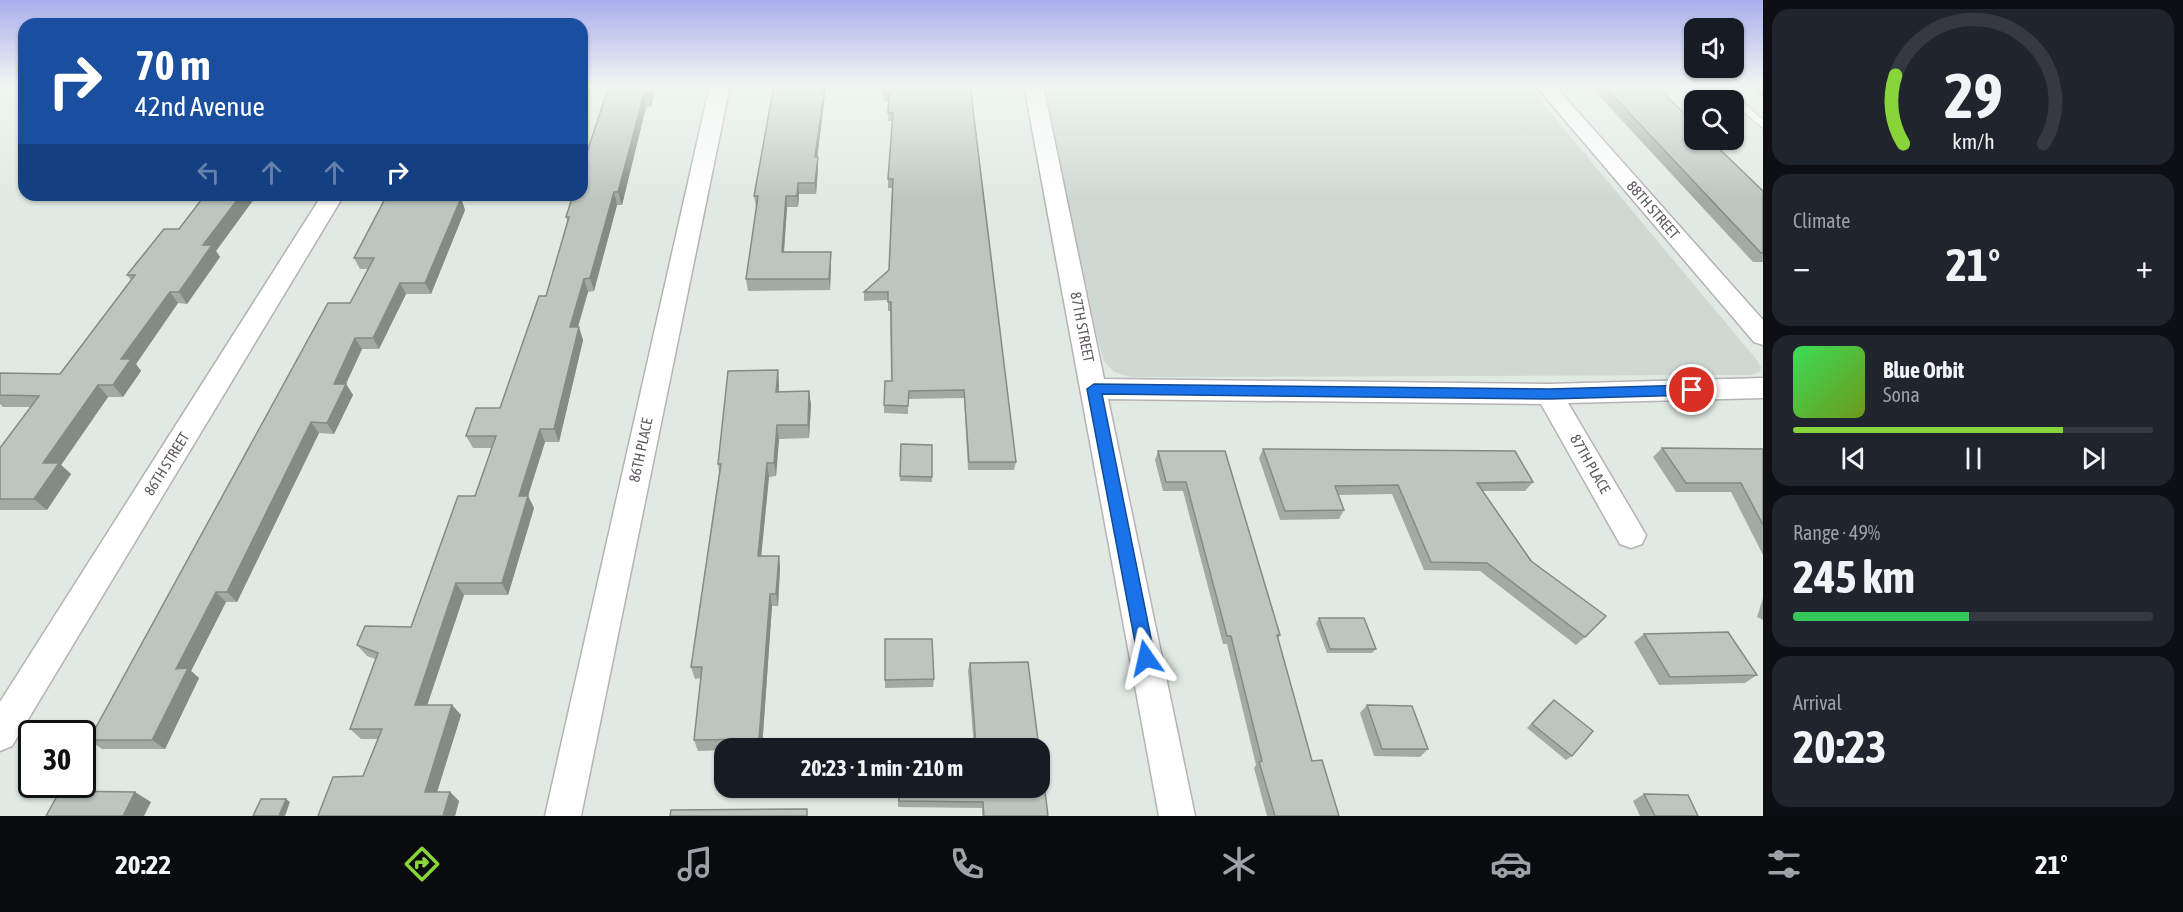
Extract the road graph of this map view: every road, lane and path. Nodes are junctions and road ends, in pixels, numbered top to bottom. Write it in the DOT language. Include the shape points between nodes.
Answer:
graph roads {
  1 [pos="712,123"];
  2 [pos="1042,123"];
  3 [pos="1577,123"];
  4 [pos="329,201"];
  5 [pos="1763,336"];
  6 [pos="1763,388"];
  7 [pos="1094,389"];
  8 [pos="1549,394"];
  9 [pos="1631,535"];
  10 [pos="0,734"];
  11 [pos="563,816"];
  12 [pos="1177,816"];
  1 -- 11 [label="street, 86TH PLACE"];
  2 -- 7 [label="street, 87TH STREET"];
  3 -- 5 [label="street, 88TH STREET"];
  4 -- 10 [label="street, 86TH STREET"];
  6 -- 8 [label="street"];
  7 -- 8 [label="street"];
  7 -- 12 [label="street, 87TH STREET"];
  8 -- 9 [label="street, 87TH PLACE"];
}
